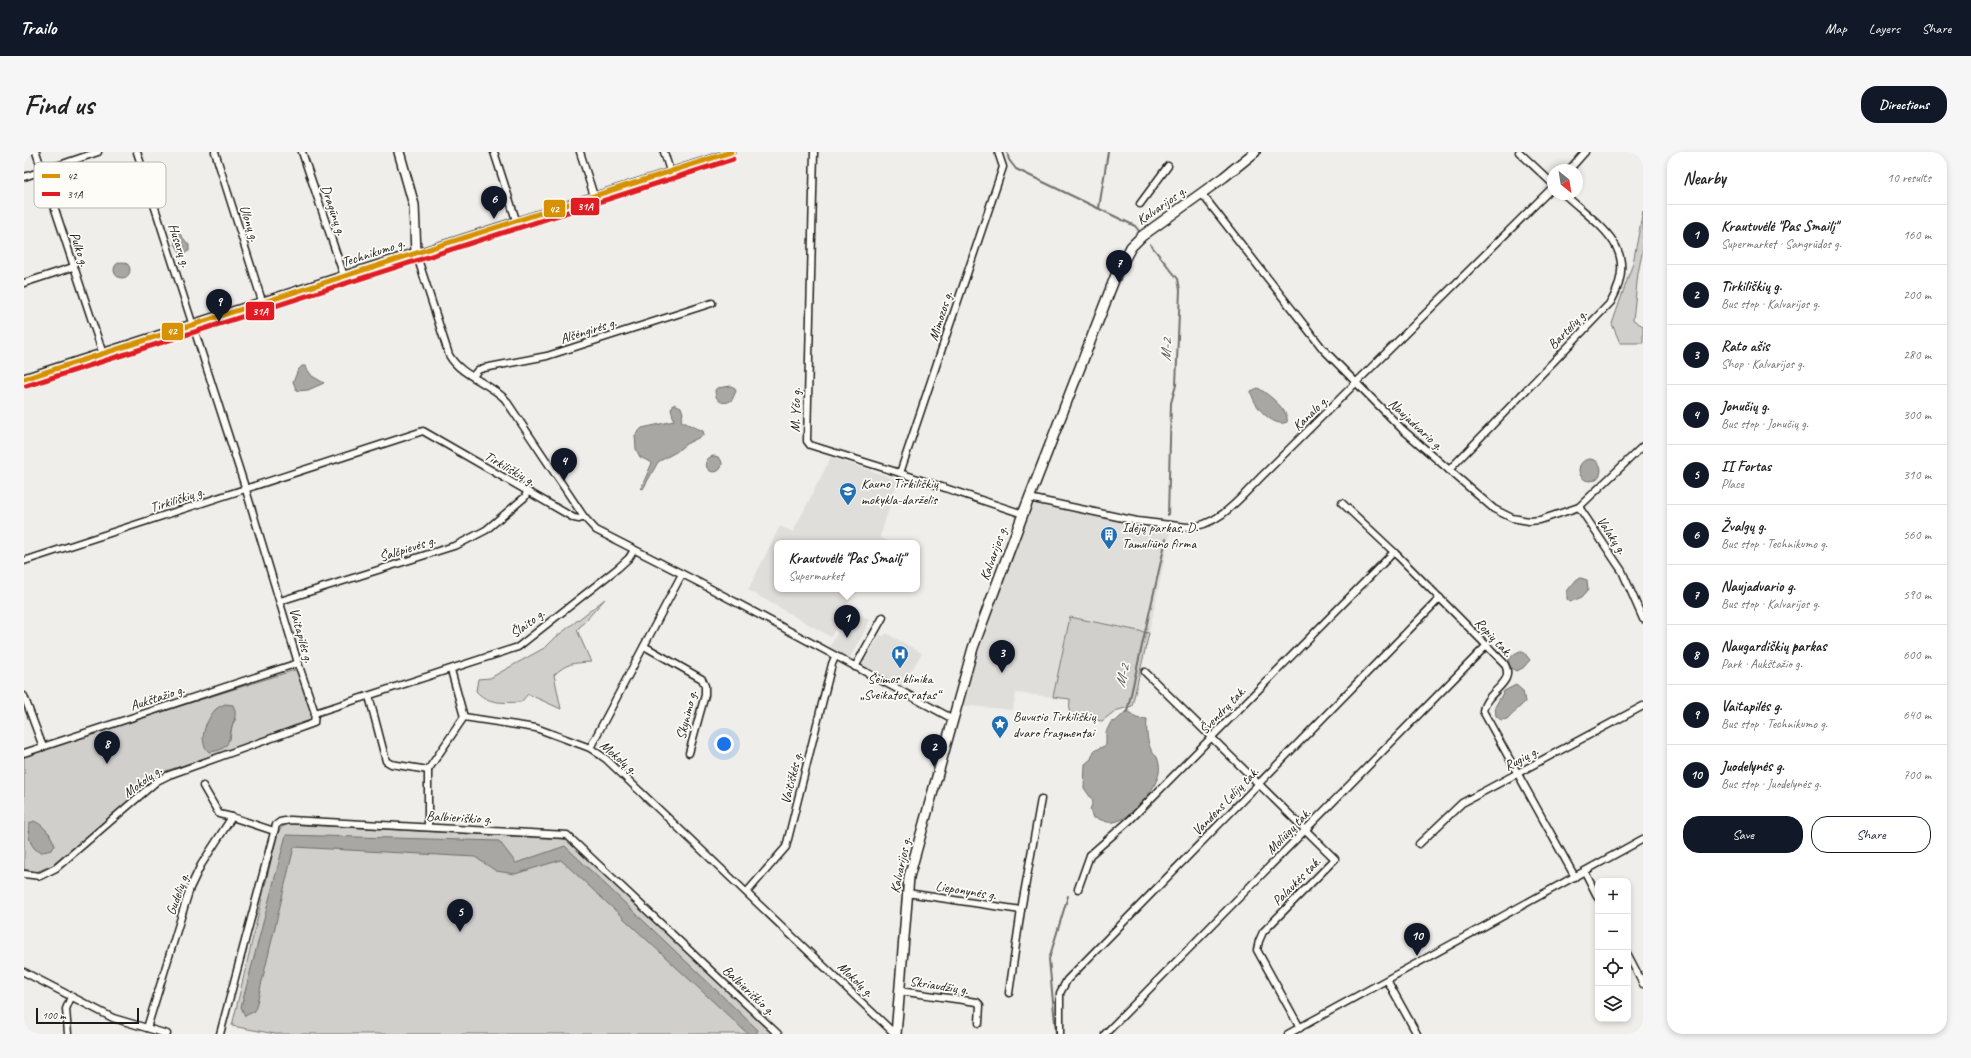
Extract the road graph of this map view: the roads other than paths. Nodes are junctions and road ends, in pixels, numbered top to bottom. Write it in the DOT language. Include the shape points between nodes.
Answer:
graph roads {
  1 [pos="36,152"];
  2 [pos="98,152"];
  3 [pos="137,152"];
  4 [pos="215,152"];
  5 [pos="302,152"];
  6 [pos="399,152"];
  7 [pos="494,152"];
  8 [pos="580,152"];
  9 [pos="664,152"];
  10 [pos="731,152"];
  11 [pos="814,152"];
  12 [pos="998,152"];
  13 [pos="1255,152"];
  14 [pos="1519,152"];
  15 [pos="1585,152"];
  16 [pos="39,162"];
  17 [pos="69,162"];
  18 [pos="140,162"];
  19 [pos="1574,164"];
  20 [pos="1168,166"];
  21 [pos="670,171"];
  22 [pos="34,174"];
  23 [pos="24,177"];
  24 [pos="1547,179"];
  25 [pos="1547,191"];
  26 [pos="1202,194"];
  27 [pos="594,196"];
  28 [pos="1571,200"];
  29 [pos="1140,204"];
  30 [pos="54,208"];
  31 [pos="155,208"];
  32 [pos="516,220"];
  33 [pos="416,253"];
  34 [pos="73,267"];
  35 [pos="344,276"];
  36 [pos="24,283"];
  37 [pos="262,301"];
  38 [pos="712,303"];
  39 [pos="193,324"];
  40 [pos="103,354"];
  41 [pos="472,376"];
  42 [pos="24,379"];
  43 [pos="1357,384"];
  44 [pos="1643,446"];
  45 [pos="1448,470"];
  46 [pos="900,473"];
  47 [pos="246,490"];
  48 [pos="527,492"];
  49 [pos="1029,498"];
  50 [pos="1342,503"];
  51 [pos="1579,508"];
  52 [pos="1022,514"];
  53 [pos="584,517"];
  54 [pos="634,550"];
  55 [pos="1394,552"];
  56 [pos="24,561"];
  57 [pos="682,574"];
  58 [pos="1440,598"];
  59 [pos="280,601"];
  60 [pos="883,617"];
  61 [pos="1643,619"];
  62 [pos="1487,645"];
  63 [pos="644,646"];
  64 [pos="835,657"];
  65 [pos="298,663"];
  66 [pos="856,667"];
  67 [pos="451,670"];
  68 [pos="1144,672"];
  69 [pos="24,696"];
  70 [pos="369,696"];
  71 [pos="1643,706"];
  72 [pos="315,713"];
  73 [pos="464,717"];
  74 [pos="953,719"];
  75 [pos="314,723"];
  76 [pos="1212,737"];
  77 [pos="43,747"];
  78 [pos="590,748"];
  79 [pos="24,753"];
  80 [pos="689,753"];
  81 [pos="428,770"];
  82 [pos="1518,773"];
  83 [pos="1259,783"];
  84 [pos="203,786"];
  85 [pos="1041,799"];
  86 [pos="232,817"];
  87 [pos="428,827"];
  88 [pos="1306,829"];
  89 [pos="274,831"];
  90 [pos="1643,839"];
  91 [pos="1419,844"];
  92 [pos="1585,872"];
  93 [pos="24,874"];
  94 [pos="1575,877"];
  95 [pos="1078,889"];
  96 [pos="747,892"];
  97 [pos="1595,892"];
  98 [pos="907,893"];
  99 [pos="1021,910"];
  100 [pos="1631,961"];
  101 [pos="24,972"];
  102 [pos="1388,980"];
  103 [pos="1643,984"];
  104 [pos="900,991"];
  105 [pos="1009,993"];
  106 [pos="71,997"];
  107 [pos="979,1023"];
  108 [pos="147,1028"];
  109 [pos="1300,1028"];
  110 [pos="68,1034"];
  111 [pos="166,1034"];
  112 [pos="220,1034"];
  113 [pos="778,1034"];
  114 [pos="896,1034"];
  115 [pos="1060,1034"];
  116 [pos="1105,1034"];
  117 [pos="1288,1034"];
  118 [pos="1417,1034"];
  1 -- 16 [label="street, Pulko g."];
  2 -- 17 [label="street"];
  3 -- 18 [label="street, Husarų g."];
  4 -- 37 [label="street, Ulonų g."];
  5 -- 35 [label="street, Dragūnų g."];
  6 -- 33 [label="main road" via="414,205"];
  7 -- 32 [label="street"];
  8 -- 27 [label="street"];
  9 -- 21 [label="street"];
  10 -- 21 [label="street, Technikumo g."];
  11 -- 46 [label="street, M. Yčo g." via="807,442"];
  12 -- 46 [label="street, Mimozos g." via="1003,166"];
  13 -- 26 [label="main road, Kalvarijos g."];
  14 -- 24 [label="street"];
  15 -- 19 [label="street"];
  20 -- 29 [label="street"];
  21 -- 27 [label="street, Technikumo g."];
  22 -- 23 [label="street"];
  25 -- 43 [label="street, Kanalo g."];
  26 -- 43 [label="street, Naujadvario g." via="1306,329"];
  26 -- 49 [label="main road, Kalvarijos g." via="1146,232 1123,261"];
  27 -- 32 [label="street, Technikumo g."];
  28 -- 45 [label="street, Bartelių g." via="1616,243 1621,253 1619,287 1611,302"];
  30 -- 34 [label="street, Pulko g."];
  31 -- 39 [label="street, Husarų g."];
  32 -- 33 [label="street, Technikumo g."];
  33 -- 35 [label="main road, Technikumo g."];
  33 -- 41 [label="street" via="449,355 456,366"];
  34 -- 36 [label="street"];
  34 -- 40 [label="street, Pulko g."];
  35 -- 37 [label="main road, Technikumo g."];
  37 -- 39 [label="main road, Technikumo g."];
  38 -- 41 [label="street, Alšėngirės g." via="547,356 484,368"];
  39 -- 40 [label="main road, Technikumo g."];
  39 -- 47 [label="street, Vaitapilės g."];
  40 -- 42 [label="main road, Technikumo g."];
  41 -- 53 [label="street" via="505,399"];
  43 -- 45 [label="street, Naujadvario g."];
  43 -- 49 [label="street, Kanalo g." via="1228,509 1206,524 1187,527 1137,521"];
  44 -- 51 [label="street, Naujadvario g."];
  45 -- 51 [label="street, Naujadvario g." via="1494,509 1512,518 1540,520"];
  46 -- 52 [label="street, M. Yčo g."];
  47 -- 48 [label="street, Tirkiliškių g." via="423,431"];
  47 -- 56 [label="street, Tirkiliškių g."];
  47 -- 59 [label="street, Vaitapilės g."];
  48 -- 53 [label="street, Tirkiliškių g." via="574,518"];
  48 -- 59 [label="street, Šalčpievės g." via="486,530 457,545"];
  49 -- 52 [label="main road, Kalvarijos g."];
  50 -- 55 [label="street, Ropių tak."];
  51 -- 61 [label="street, Valakų g." via="1622,571"];
  52 -- 74 [label="main road, Kalvarijos g." via="974,648"];
  53 -- 54 [label="street" via="596,530"];
  54 -- 57 [label="street"];
  54 -- 67 [label="street, Šlaito g." via="618,568 518,647"];
  55 -- 58 [label="street, Ropių tak."];
  55 -- 76 [label="street, Švendrų tak."];
  57 -- 63 [label="street"];
  57 -- 64 [label="street"];
  58 -- 62 [label="street, Ropių tak."];
  58 -- 83 [label="street, Vandens Lelijų tak."];
  59 -- 65 [label="street, Vaitapilės g."];
  60 -- 66 [label="street"];
  62 -- 82 [label="street, Ropių tak." via="1509,670 1508,678 1485,703 1483,711"];
  62 -- 88 [label="street, Moliūgų tak."];
  63 -- 78 [label="street"];
  63 -- 80 [label="street, Skynimo g." via="702,679 705,686"];
  64 -- 66 [label="street"];
  64 -- 96 [label="street, Vaitiškės g." via="786,847"];
  65 -- 72 [label="street, Vaitapilės g."];
  65 -- 77 [label="street, Aukštažio g."];
  66 -- 74 [label="street"];
  67 -- 70 [label="street, Šlaito g."];
  67 -- 73 [label="street"];
  68 -- 76 [label="street, Palaukės tak."];
  69 -- 77 [label="street"];
  70 -- 72 [label="street"];
  70 -- 81 [label="street" via="386,761"];
  71 -- 82 [label="street, Rugių g."];
  72 -- 75 [label="street, Vaitapilės g."];
  73 -- 78 [label="street, Mokolų g." via="536,728"];
  73 -- 81 [label="street"];
  74 -- 98 [label="main road, Kalvarijos g." via="909,877"];
  75 -- 93 [label="street, Mokolų g." via="168,775 152,785 56,868 40,876"];
  76 -- 83 [label="street, Palaukės tak."];
  76 -- 95 [label="street, Švendrų tak." via="1130,820 1090,855"];
  77 -- 79 [label="street, Aukštažio g."];
  78 -- 96 [label="street, Mokolų g." via="606,759"];
  81 -- 87 [label="street"];
  82 -- 91 [label="street, Rugių g." via="1462,803"];
  82 -- 94 [label="street, Ropių tak."];
  83 -- 88 [label="street, Palaukės tak."];
  83 -- 115 [label="street, Vandens Lelijų tak." via="1066,980 1060,993"];
  84 -- 86 [label="street" via="218,814"];
  85 -- 99 [label="street"];
  86 -- 89 [label="street"];
  86 -- 108 [label="street, Gudelių g." via="205,858 190,888"];
  87 -- 89 [label="street, Balbieriškio g." via="290,820 280,822"];
  87 -- 113 [label="street, Balbieriškio g." via="568,835"];
  88 -- 109 [label="street, Palaukės tak." via="1335,859 1263,932 1257,950"];
  88 -- 116 [label="street, Moliūgų tak."];
  89 -- 112 [label="street"];
  90 -- 92 [label="street"];
  92 -- 94 [label="street"];
  92 -- 97 [label="street"];
  94 -- 102 [label="street"];
  96 -- 114 [label="street, Mokolų g."];
  98 -- 99 [label="street, Lieponynės g."];
  98 -- 104 [label="main road, Kalvarijos g."];
  99 -- 105 [label="street"];
  100 -- 103 [label="street"];
  101 -- 106 [label="street"];
  102 -- 109 [label="street"];
  102 -- 118 [label="street"];
  104 -- 107 [label="street, Skriaudžių g." via="977,1002 980,1005"];
  104 -- 114 [label="main road, Kalvarijos g."];
  106 -- 108 [label="street" via="113,1018"];
  106 -- 110 [label="street" via="66,1009"];
  108 -- 111 [label="street"];
  109 -- 117 [label="street"];
}
